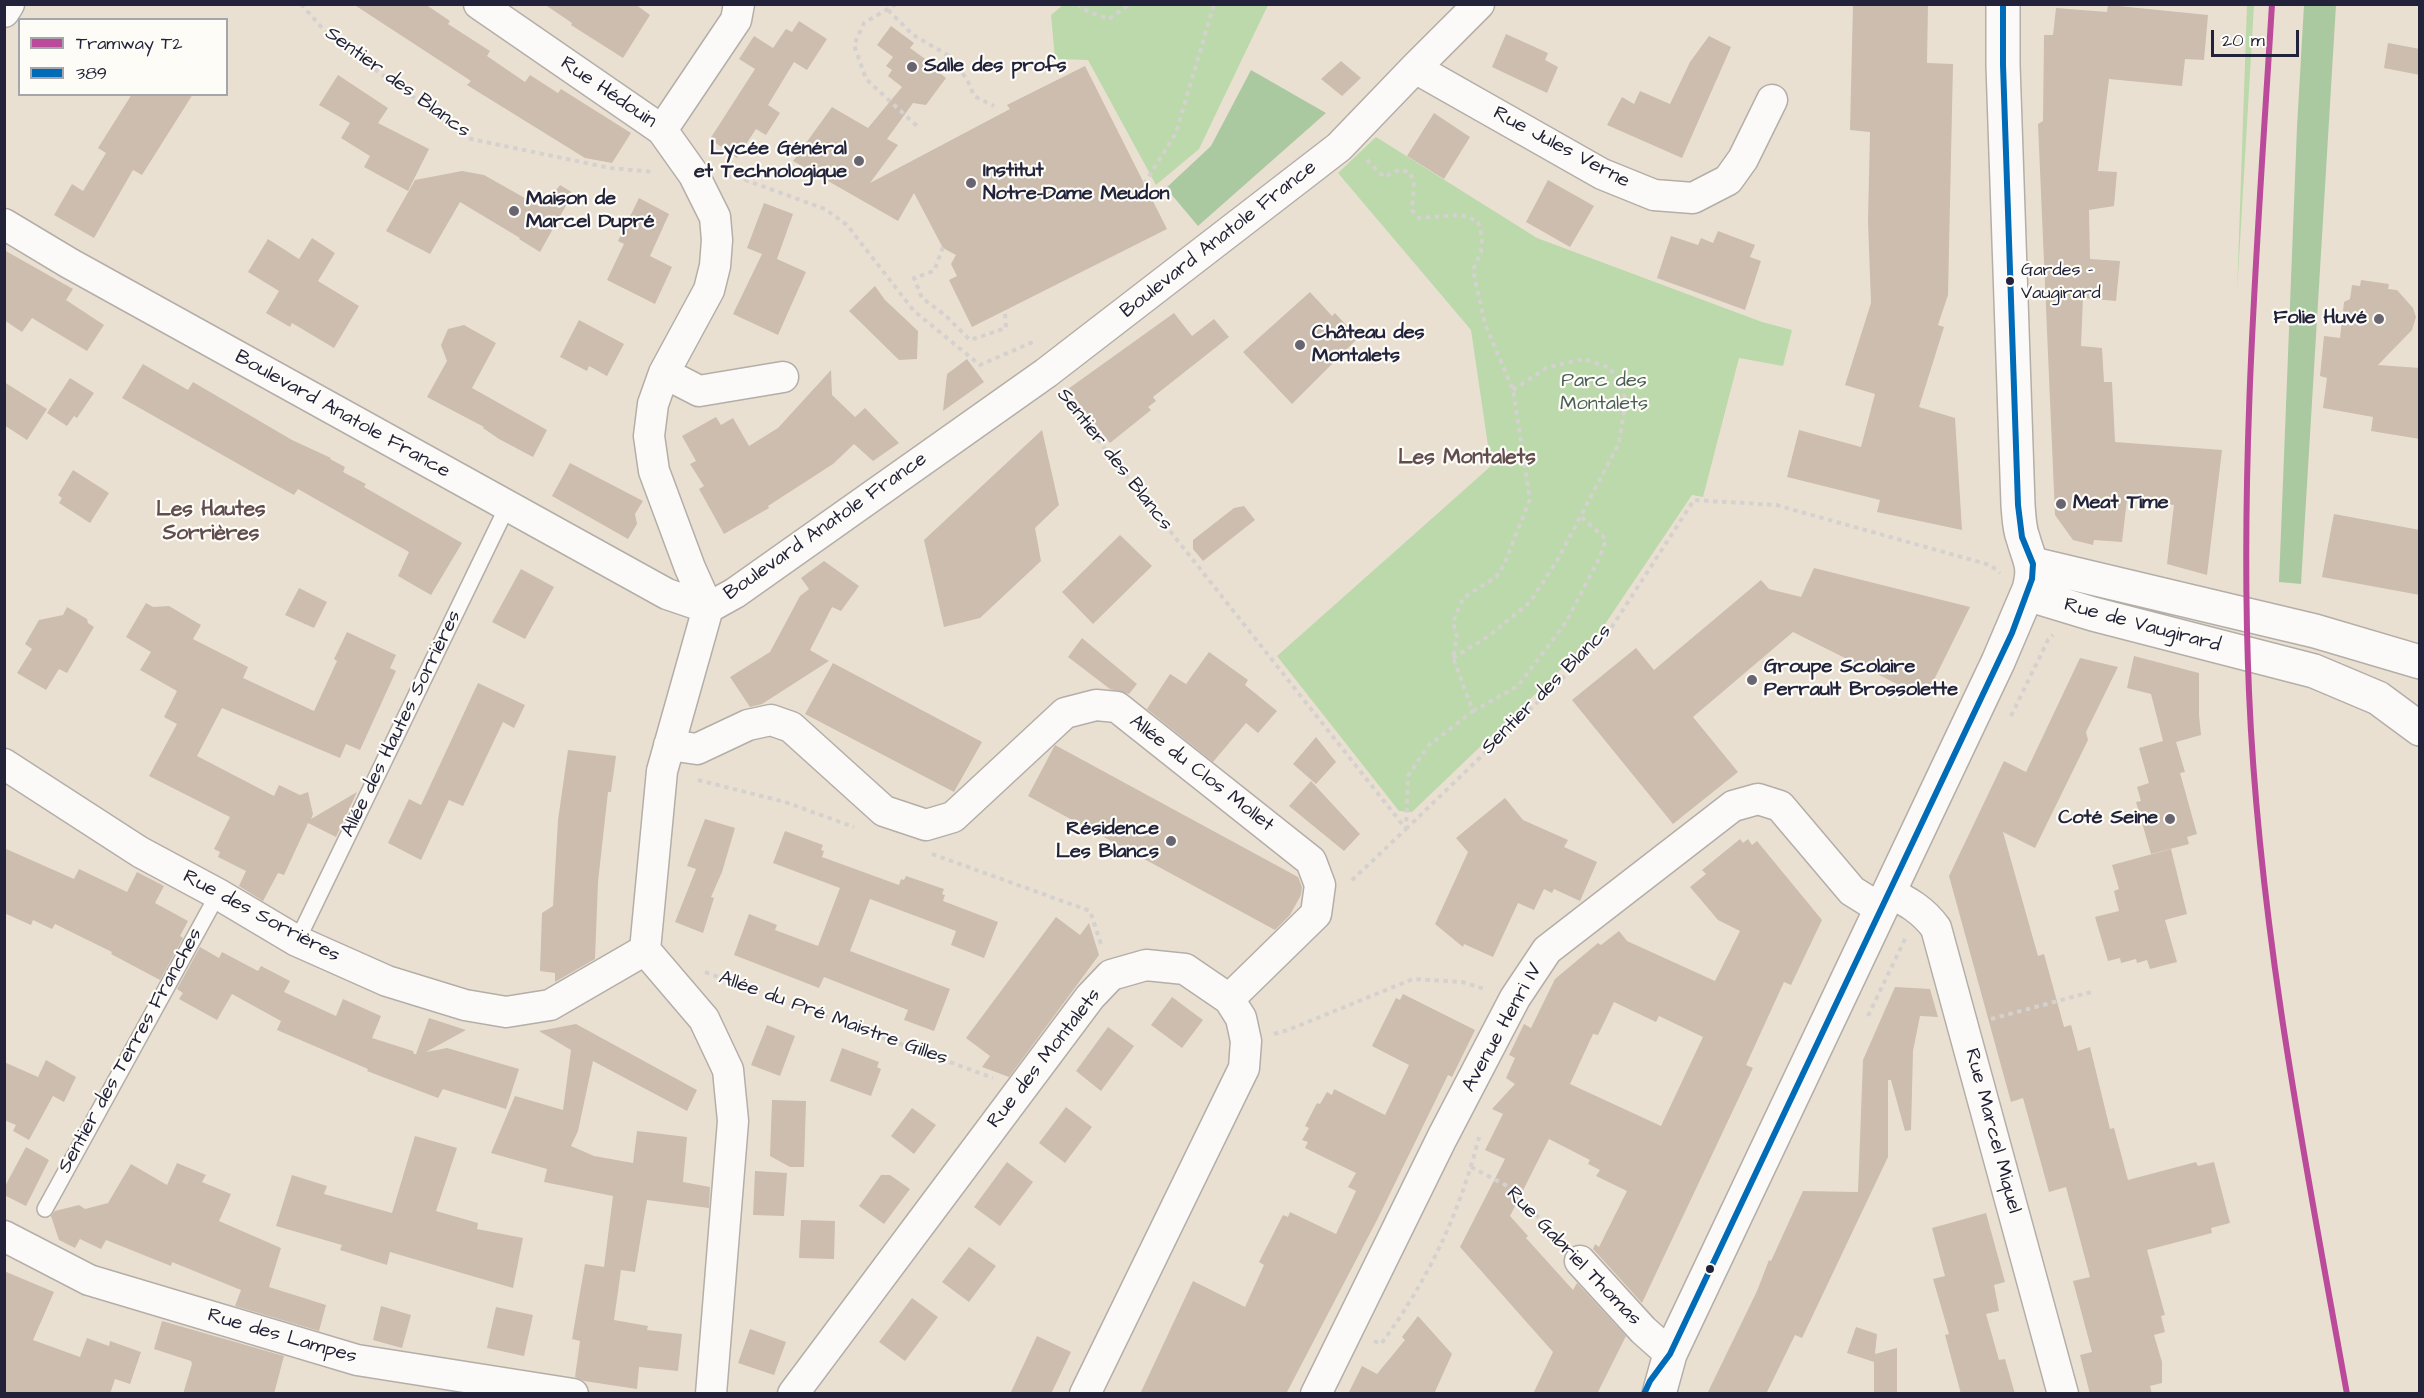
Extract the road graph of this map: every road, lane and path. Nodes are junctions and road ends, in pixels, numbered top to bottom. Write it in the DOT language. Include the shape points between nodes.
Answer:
graph roads {
  1 [pos="9,4"];
  2 [pos="301,4"];
  3 [pos="479,4"];
  4 [pos="740,4"];
  5 [pos="896,4"];
  6 [pos="1077,4"];
  7 [pos="1083,4"];
  8 [pos="1130,4"];
  9 [pos="1214,4"];
  10 [pos="1479,4"];
  11 [pos="2003,4"];
  12 [pos="888,10"];
  13 [pos="4,12"];
  14 [pos="1089,12"];
  15 [pos="1414,68"];
  16 [pos="1772,100"];
  17 [pos="994,106"];
  18 [pos="918,127"];
  19 [pos="662,130"];
  20 [pos="1339,147"];
  21 [pos="694,176"];
  22 [pos="1144,184"];
  23 [pos="4,224"];
  24 [pos="943,247"];
  25 [pos="1005,312"];
  26 [pos="1035,342"];
  27 [pos="664,373"];
  28 [pos="1046,373"];
  29 [pos="783,377"];
  30 [pos="1513,390"];
  31 [pos="507,507"];
  32 [pos="1580,516"];
  33 [pos="2030,579"];
  34 [pos="708,608"];
  35 [pos="1453,658"];
  36 [pos="2420,662"];
  37 [pos="1473,711"];
  38 [pos="2420,729"];
  39 [pos="669,745"];
  40 [pos="4,764"];
  41 [pos="1406,829"];
  42 [pos="218,894"];
  43 [pos="1884,900"];
  44 [pos="1918,909"];
  45 [pos="1090,911"];
  46 [pos="1316,914"];
  47 [pos="297,941"];
  48 [pos="645,950"];
  49 [pos="700,970"];
  50 [pos="1111,975"];
  51 [pos="2095,991"];
  52 [pos="1515,998"];
  53 [pos="1229,999"];
  54 [pos="1866,1022"];
  55 [pos="1964,1026"];
  56 [pos="1246,1041"];
  57 [pos="1021,1088"];
  58 [pos="45,1209"];
  59 [pos="4,1236"];
  60 [pos="1580,1261"];
  61 [pos="1348,1329"];
  62 [pos="1670,1354"];
  63 [pos="573,1394"];
  64 [pos="711,1394"];
  65 [pos="793,1394"];
  66 [pos="1085,1394"];
  67 [pos="1316,1394"];
  68 [pos="1644,1394"];
  69 [pos="1659,1394"];
  70 [pos="2063,1394"];
  1 -- 13 [label="street"];
  2 -- 21 [label="path, Sentier des Blancs" via="330,37 471,139 610,168"];
  3 -- 19 [label="street, Rue Hédouin"];
  4 -- 19 [label="street" via="736,20"];
  5 -- 12 [label="path"];
  6 -- 14 [label="path"];
  7 -- 14 [label="path"];
  8 -- 14 [label="path" via="1109,19"];
  9 -- 22 [label="path" via="1176,133"];
  10 -- 15 [label="street, Boulevard Anatole France"];
  11 -- 33 [label="main road" via="2018,505"];
  12 -- 17 [label="path" via="914,35 946,54 967,79 974,96"];
  12 -- 18 [label="path" via="864,23 854,45 866,78"];
  15 -- 16 [label="street, Rue Jules Verne" via="1602,174 1654,195 1693,198 1728,180 1743,159"];
  15 -- 20 [label="street, Boulevard Anatole France"];
  19 -- 21 [label="street, Rue Hédouin"];
  20 -- 28 [label="street, Boulevard Anatole France"];
  20 -- 30 [label="path" via="1359,154 1384,177 1399,170 1410,172 1414,183 1412,210 1419,218 1461,215 1478,221 1481,252 1473,270 1485,324"];
  21 -- 26 [label="path, Sentier des Blancs" via="737,177 825,209 847,225 914,311 980,365"];
  21 -- 27 [label="street, Rue Hédouin" via="715,217 715,266 709,290"];
  23 -- 31 [label="street, Boulevard Anatole France"];
  24 -- 25 [label="path" via="934,271 914,278 922,298 970,340 1006,328"];
  27 -- 29 [label="street" via="699,391"];
  27 -- 34 [label="street, Rue Hédouin" via="653,404 650,451 654,471"];
  28 -- 34 [label="street, Boulevard Anatole France" via="735,593"];
  28 -- 41 [label="path, Sentier des Blancs"];
  30 -- 32 [label="path" via="1546,368 1584,359 1610,368 1620,385 1626,399 1619,442"];
  30 -- 35 [label="path" via="1530,499 1496,577 1463,598 1453,622 1457,637"];
  31 -- 34 [label="street, Boulevard Anatole France" via="666,594"];
  31 -- 47 [label="lane, Allée des Hautes Sorrières"];
  32 -- 35 [label="path" via="1530,602 1490,636"];
  32 -- 37 [label="path" via="1606,539 1566,622 1518,686"];
  33 -- 36 [label="main road, Rue de Vaugirard" via="2315,632"];
  33 -- 38 [label="main road, Rue de Vaugirard" via="2093,614 2314,671 2378,698"];
  33 -- 41 [label="path, Sentier des Blancs" via="1776,505 1694,500 1606,636"];
  33 -- 43 [label="main road" via="2008,642"];
  34 -- 39 [label="street"];
  35 -- 37 [label="path"];
  37 -- 41 [label="path" via="1428,746 1408,776"];
  39 -- 46 [label="street, Allée du Clos Mollet" via="697,748 748,725 771,720 791,727 884,811 926,825 953,817 1065,712 1096,705 1117,707 1311,861 1320,885"];
  39 -- 48 [label="street" via="662,771"];
  40 -- 42 [label="street, Rue des Sorrières" via="140,852"];
  41 -- 46 [label="path, Sentier des Blancs"];
  42 -- 47 [label="street, Rue des Sorrières"];
  42 -- 58 [label="lane, Sentier des Terres Franches"];
  43 -- 44 [label="street, Rue Marcel Miquel"];
  43 -- 52 [label="street, Avenue Henri IV" via="1852,891 1780,806 1758,799 1733,806 1547,950"];
  43 -- 62 [label="main road"];
  44 -- 54 [label="path"];
  44 -- 55 [label="street, Rue Marcel Miquel" via="1936,927"];
  45 -- 50 [label="path"];
  46 -- 53 [label="street"];
  47 -- 48 [label="street, Rue des Sorrières" via="387,981 465,1005 506,1012 550,1005"];
  48 -- 64 [label="street" via="704,1019 728,1070 733,1121"];
  49 -- 57 [label="path, Allée du Pré Maistre Gilles"];
  50 -- 53 [label="street, Rue des Montalets" via="1146,965 1185,969"];
  50 -- 57 [label="street, Rue des Montalets"];
  51 -- 55 [label="path"];
  52 -- 56 [label="path" via="1462,982 1413,979 1288,1030"];
  52 -- 61 [label="street, Avenue Henri IV"];
  53 -- 56 [label="street, Rue des Montalets" via="1241,1018"];
  55 -- 70 [label="street, Rue Marcel Miquel"];
  56 -- 66 [label="street, Rue des Montalets" via="1244,1068"];
  57 -- 65 [label="street, Rue des Montalets"];
  59 -- 63 [label="street, Rue des Lampes" via="88,1280 357,1360"];
  60 -- 61 [label="path, Rue Gabriel Thomas" via="1511,1188 1471,1167 1431,1266 1381,1344"];
  60 -- 62 [label="street, Rue Gabriel Thomas"];
  61 -- 67 [label="street, Avenue Henri IV"];
  62 -- 68 [label="main road"];
  62 -- 69 [label="main road"];
}
